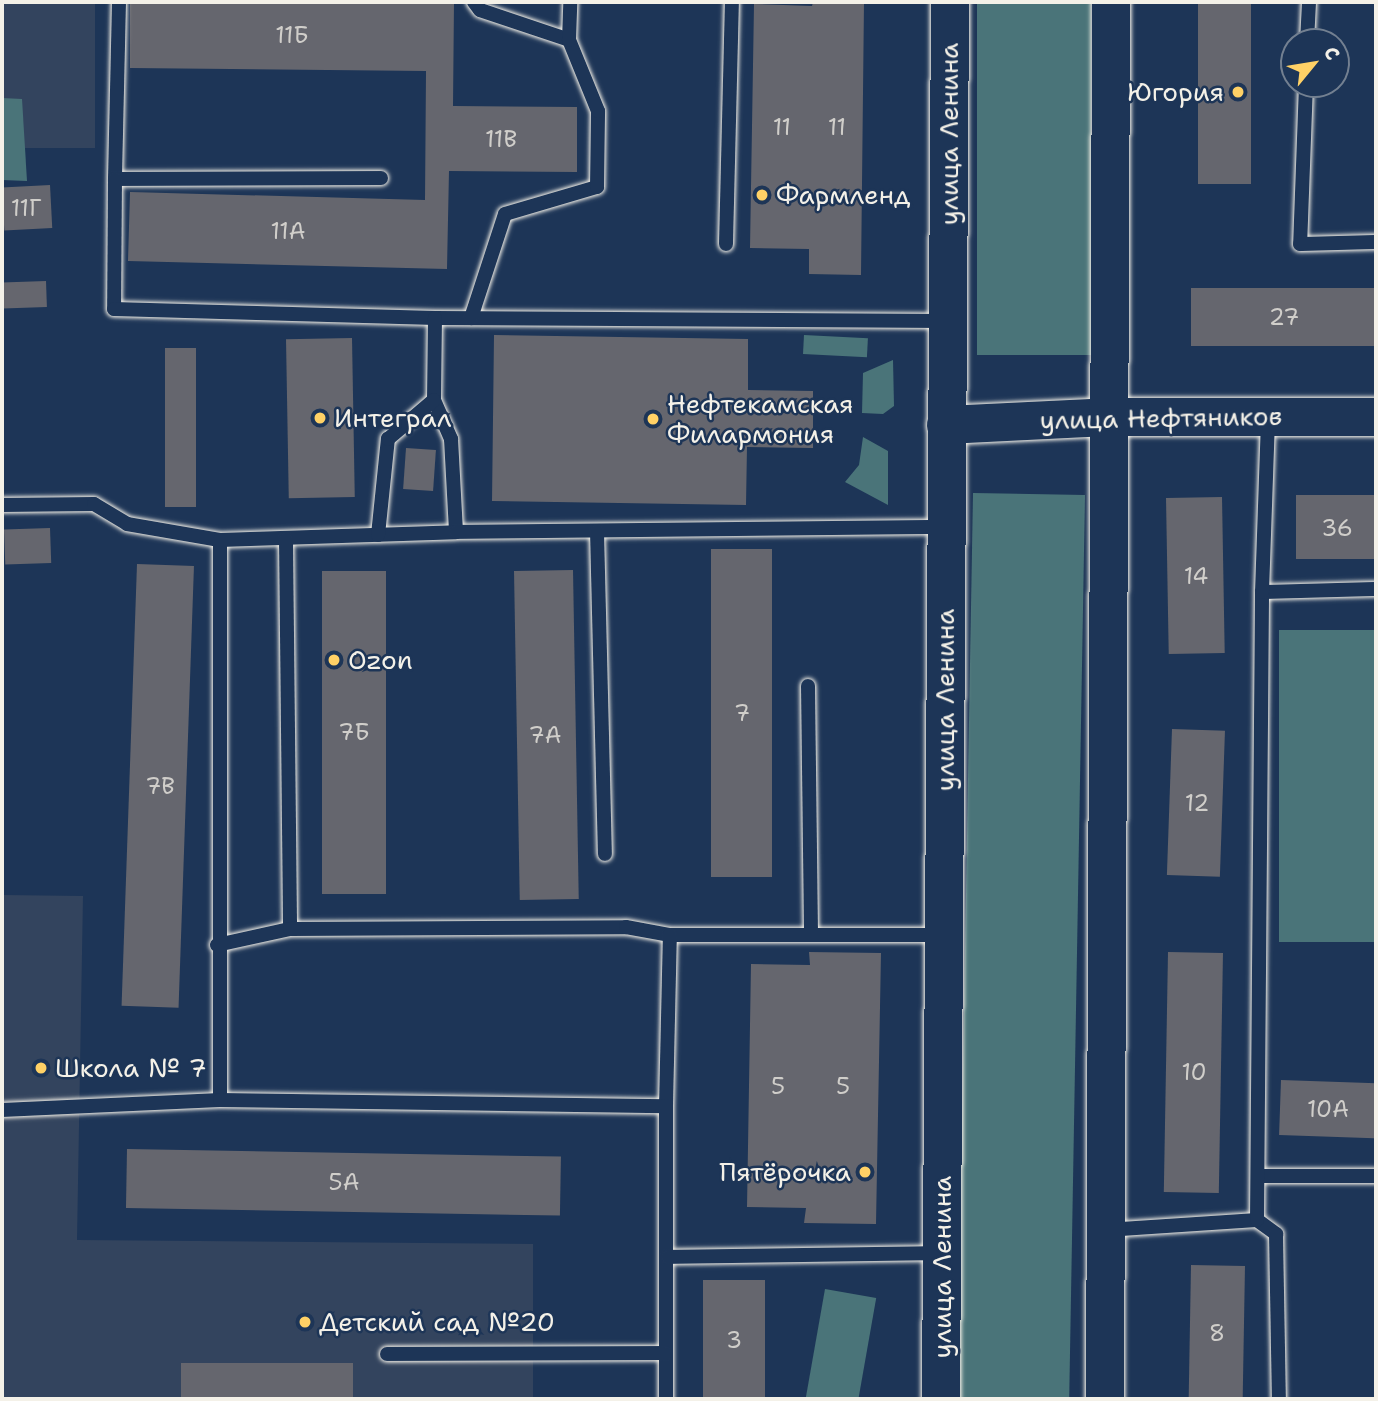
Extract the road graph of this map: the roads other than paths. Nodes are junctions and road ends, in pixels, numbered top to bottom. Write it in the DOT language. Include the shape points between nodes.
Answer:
graph roads {
  1 [pos="119,2"];
  2 [pos="474,2"];
  3 [pos="570,2"];
  4 [pos="732,2"];
  5 [pos="950,2"];
  6 [pos="1111,2"];
  7 [pos="1309,2"];
  8 [pos="1308,28"];
  9 [pos="569,40"];
  10 [pos="1305,98"];
  11 [pos="381,178"];
  12 [pos="115,179"];
  13 [pos="1376,242"];
  14 [pos="726,244"];
  15 [pos="435,318"];
  16 [pos="471,318"];
  17 [pos="948,321"];
  18 [pos="434,400"];
  19 [pos="1269,415"];
  20 [pos="1107,417"];
  21 [pos="1376,417"];
  22 [pos="946,425"];
  23 [pos="2,505"];
  24 [pos="946,527"];
  25 [pos="597,531"];
  26 [pos="456,532"];
  27 [pos="378,535"];
  28 [pos="286,539"];
  29 [pos="220,540"];
  30 [pos="1376,589"];
  31 [pos="1262,592"];
  32 [pos="808,686"];
  33 [pos="605,854"];
  34 [pos="290,929"];
  35 [pos="670,935"];
  36 [pos="811,935"];
  37 [pos="944,936"];
  38 [pos="217,945"];
  39 [pos="220,1100"];
  40 [pos="666,1106"];
  41 [pos="2,1110"];
  42 [pos="1259,1175"];
  43 [pos="1376,1176"];
  44 [pos="1258,1220"];
  45 [pos="1106,1230"];
  46 [pos="942,1253"];
  47 [pos="668,1257"];
  48 [pos="665,1353"];
  49 [pos="387,1354"];
  50 [pos="666,1399"];
  51 [pos="942,1399"];
  52 [pos="1105,1399"];
  53 [pos="1279,1399"];
  1 -- 12 [label="lane"];
  2 -- 9 [label="lane" via="480,10"];
  3 -- 9 [label="lane"];
  4 -- 14 [label="lane"];
  5 -- 17 [label="main road, улица Ленина"];
  6 -- 20 [label="main road"];
  7 -- 8 [label="lane"];
  9 -- 16 [label="lane" via="598,111 597,187 505,214"];
  10 -- 13 [label="lane" via="1300,244"];
  11 -- 12 [label="lane"];
  12 -- 15 [label="lane" via="114,309"];
  15 -- 16 [label="lane"];
  15 -- 18 [label="lane"];
  16 -- 17 [label="lane"];
  17 -- 22 [label="main road, улица Ленина"];
  18 -- 26 [label="lane" via="451,439"];
  18 -- 27 [label="lane" via="388,439"];
  19 -- 20 [label="main road, улица Нефтяников"];
  19 -- 21 [label="main road, улица Нефтяников"];
  19 -- 31 [label="lane"];
  20 -- 22 [label="main road, улица Нефтяников"];
  20 -- 45 [label="main road"];
  22 -- 24 [label="main road, улица Ленина"];
  23 -- 29 [label="lane" via="94,504 127,524"];
  24 -- 25 [label="lane"];
  24 -- 37 [label="main road, улица Ленина"];
  25 -- 26 [label="lane"];
  25 -- 33 [label="lane"];
  26 -- 27 [label="lane"];
  27 -- 28 [label="lane"];
  28 -- 29 [label="lane"];
  28 -- 34 [label="lane"];
  29 -- 38 [label="lane"];
  30 -- 31 [label="lane"];
  31 -- 42 [label="lane"];
  32 -- 36 [label="lane"];
  34 -- 35 [label="lane" via="626,927"];
  34 -- 38 [label="lane"];
  35 -- 36 [label="lane"];
  35 -- 40 [label="lane"];
  36 -- 37 [label="lane"];
  37 -- 46 [label="main road, улица Ленина"];
  38 -- 39 [label="lane"];
  39 -- 40 [label="lane"];
  39 -- 41 [label="lane"];
  40 -- 47 [label="lane"];
  42 -- 43 [label="lane"];
  42 -- 44 [label="lane"];
  44 -- 45 [label="lane"];
  44 -- 53 [label="lane" via="1276,1234"];
  45 -- 52 [label="main road"];
  46 -- 47 [label="lane"];
  46 -- 51 [label="main road, улица Ленина"];
  47 -- 48 [label="lane"];
  48 -- 49 [label="lane"];
  48 -- 50 [label="lane"];
}
